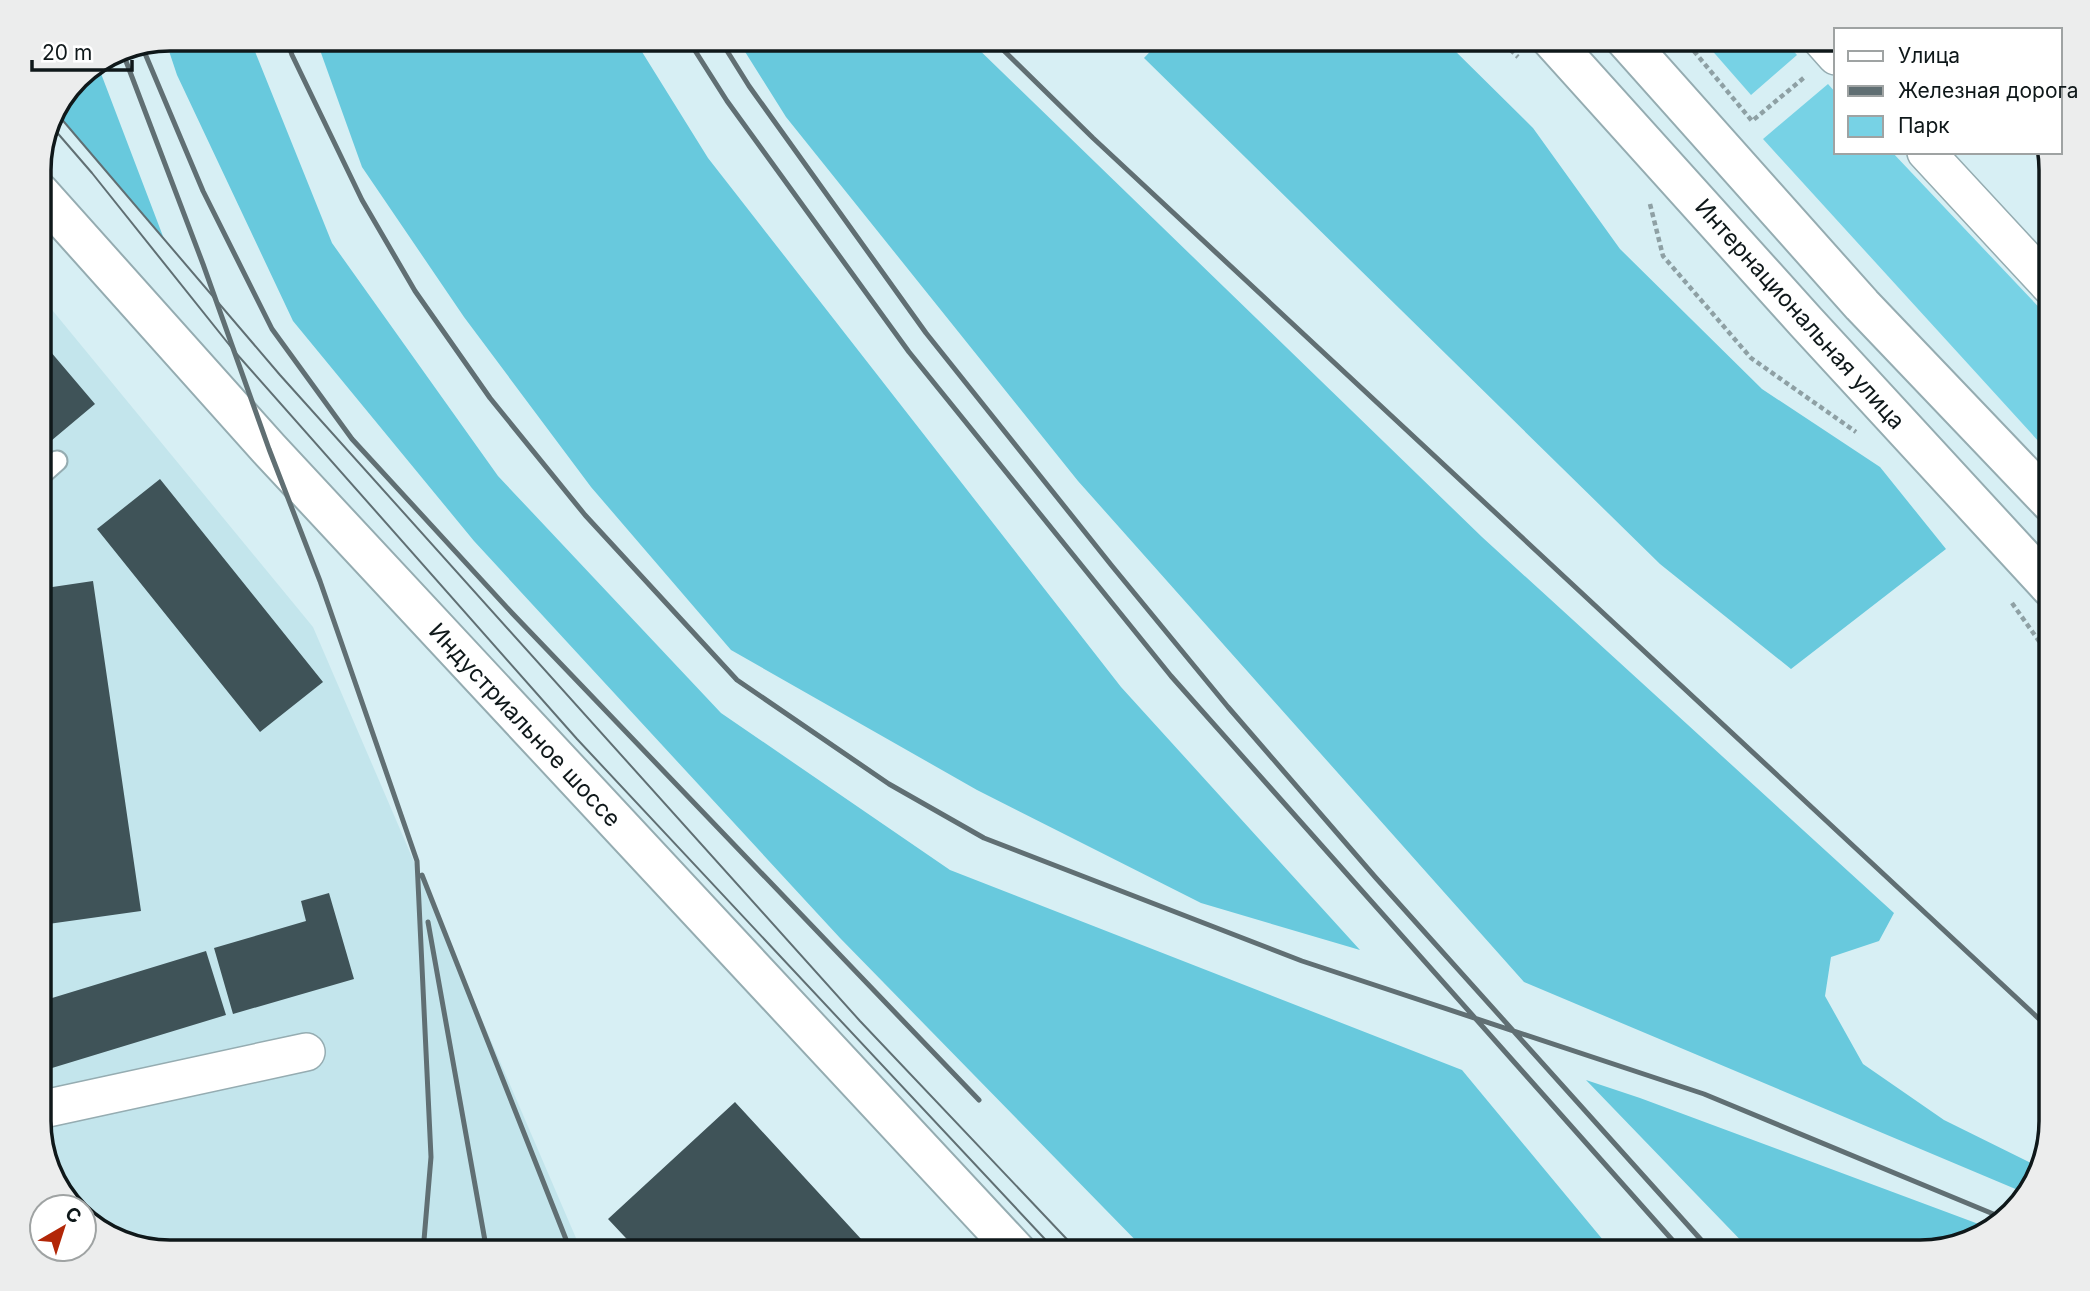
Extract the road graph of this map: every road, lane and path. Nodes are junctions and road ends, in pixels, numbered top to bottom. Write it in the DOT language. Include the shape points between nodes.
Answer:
graph roads {
  1 [pos="1538,51"];
  2 [pos="1637,51"];
  3 [pos="1694,51"];
  4 [pos="1822,55"];
  5 [pos="1928,154"];
  6 [pos="1649,202"];
  7 [pos="51,205"];
  8 [pos="2039,274"];
  9 [pos="1862,437"];
  10 [pos="57,461"];
  11 [pos="51,466"];
  12 [pos="2039,490"];
  13 [pos="2039,575"];
  14 [pos="2008,597"];
  15 [pos="2039,641"];
  16 [pos="306,1052"];
  17 [pos="51,1107"];
  18 [pos="1006,1240"];
  1 -- 13 [label="main road, Интернациональная улица" via="1769,281"];
  2 -- 12 [label="main road" via="1862,305"];
  3 -- 4 [label="path" via="1752,121"];
  5 -- 8 [label="street"];
  6 -- 9 [label="path" via="1663,256 1751,358"];
  7 -- 18 [label="main road, Индустриальное шоссе" via="269,449"];
  10 -- 11 [label="lane"];
  14 -- 15 [label="path"];
  16 -- 17 [label="street"];
}
